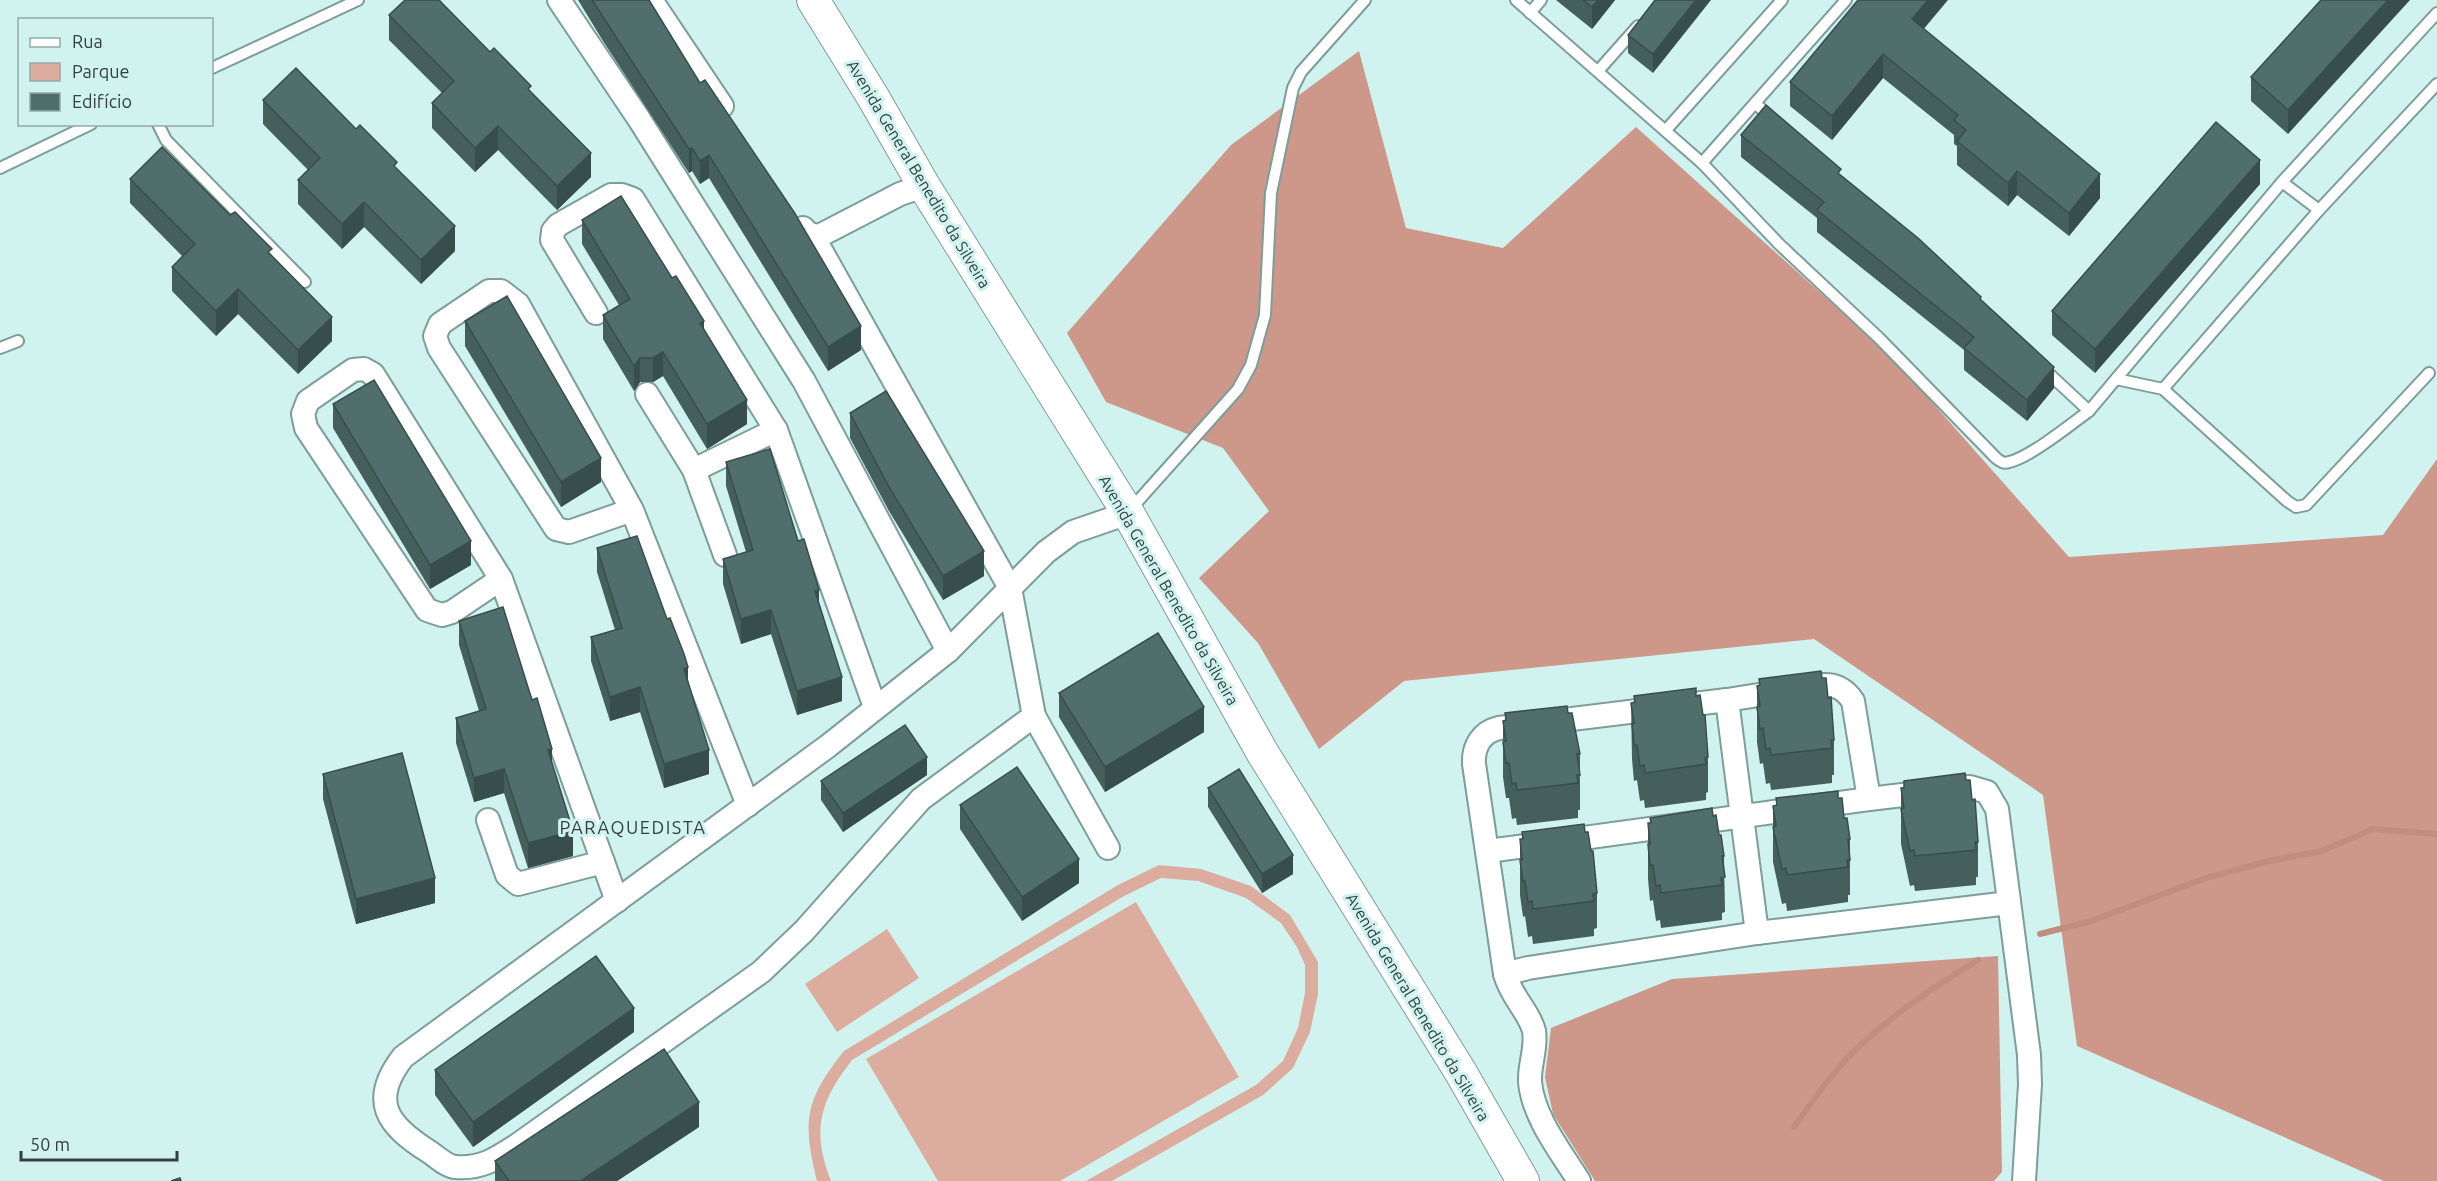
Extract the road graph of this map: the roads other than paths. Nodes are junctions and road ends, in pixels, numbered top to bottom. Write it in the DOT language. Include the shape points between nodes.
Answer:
graph roads {
  1 [pos="358,0"];
  2 [pos="559,0"];
  3 [pos="651,0"];
  4 [pos="813,0"];
  5 [pos="1365,0"];
  6 [pos="1516,0"];
  7 [pos="1541,0"];
  8 [pos="1782,0"];
  9 [pos="1846,0"];
  10 [pos="1530,13"];
  11 [pos="2437,13"];
  12 [pos="1645,18"];
  13 [pos="213,68"];
  14 [pos="1598,71"];
  15 [pos="2437,84"];
  16 [pos="1756,104"];
  17 [pos="734,125"];
  18 [pos="87,126"];
  19 [pos="160,126"];
  20 [pos="1782,127"];
  21 [pos="1666,130"];
  22 [pos="1701,163"];
  23 [pos="0,168"];
  24 [pos="2282,182"];
  25 [pos="924,186"];
  26 [pos="2319,210"];
  27 [pos="793,212"];
  28 [pos="813,236"];
  29 [pos="305,282"];
  30 [pos="596,313"];
  31 [pos="18,341"];
  32 [pos="0,348"];
  33 [pos="2038,363"];
  34 [pos="2429,374"];
  35 [pos="2116,379"];
  36 [pos="2163,389"];
  37 [pos="647,394"];
  38 [pos="2089,411"];
  39 [pos="776,430"];
  40 [pos="694,470"];
  41 [pos="632,510"];
  42 [pos="1128,513"];
  43 [pos="725,555"];
  44 [pos="501,579"];
  45 [pos="1010,588"];
  46 [pos="948,651"];
  47 [pos="1727,700"];
  48 [pos="875,707"];
  49 [pos="1034,716"];
  50 [pos="1869,799"];
  51 [pos="747,805"];
  52 [pos="1742,815"];
  53 [pos="488,820"];
  54 [pos="1108,848"];
  55 [pos="1488,851"];
  56 [pos="603,862"];
  57 [pos="617,901"];
  58 [pos="2009,903"];
  59 [pos="1757,933"];
  60 [pos="1505,974"];
  61 [pos="1523,1181"];
  62 [pos="1579,1181"];
  63 [pos="2024,1181"];
  1 -- 13 [label="lane"];
  2 -- 46 [label="street" via="804,381"];
  3 -- 17 [label="street"];
  4 -- 25 [label="main road, Avenida General Benedito da Silveira"];
  5 -- 42 [label="lane" via="1301,72 1293,88 1272,193 1265,315 1251,364 1238,389"];
  6 -- 10 [label="lane"];
  7 -- 10 [label="lane"];
  8 -- 21 [label="lane"];
  9 -- 16 [label="lane"];
  10 -- 14 [label="lane"];
  11 -- 24 [label="lane"];
  12 -- 14 [label="lane"];
  14 -- 21 [label="lane"];
  15 -- 26 [label="lane"];
  16 -- 20 [label="lane"];
  16 -- 22 [label="lane"];
  18 -- 23 [label="lane"];
  19 -- 29 [label="lane" via="166,140"];
  21 -- 22 [label="lane"];
  22 -- 38 [label="lane" via="2003,463 2047,442"];
  24 -- 26 [label="lane"];
  24 -- 35 [label="lane"];
  25 -- 28 [label="street"];
  25 -- 42 [label="main road, Avenida General Benedito da Silveira"];
  26 -- 36 [label="lane"];
  27 -- 28 [label="street"];
  28 -- 45 [label="street"];
  30 -- 39 [label="street" via="552,240 553,231 611,195 622,195 633,199"];
  31 -- 32 [label="lane"];
  33 -- 38 [label="lane"];
  34 -- 36 [label="lane" via="2306,505 2296,507"];
  35 -- 36 [label="lane"];
  35 -- 38 [label="lane"];
  37 -- 40 [label="street"];
  39 -- 40 [label="street"];
  39 -- 48 [label="street"];
  40 -- 43 [label="street"];
  41 -- 41 [label="street" via="518,304 501,291 489,291 440,324 435,336 439,348 556,529 569,532"];
  41 -- 51 [label="street"];
  42 -- 45 [label="street" via="1073,532"];
  42 -- 61 [label="main road, Avenida General Benedito da Silveira" via="1262,752 1460,1071"];
  44 -- 44 [label="street" via="373,374 364,369 353,370 308,400 303,414 306,428 427,610 442,615 452,612"];
  44 -- 56 [label="street"];
  45 -- 46 [label="street"];
  45 -- 49 [label="street"];
  46 -- 48 [label="street"];
  47 -- 50 [label="street" via="1822,685 1844,690 1852,701"];
  47 -- 52 [label="street"];
  47 -- 55 [label="street" via="1499,728 1486,733 1474,757"];
  48 -- 51 [label="street"];
  49 -- 54 [label="street"];
  49 -- 57 [label="street" via="921,799 804,931 761,972 516,1146 485,1165 453,1168 406,1137 389,1118 385,1093 391,1073 403,1058"];
  50 -- 52 [label="street"];
  50 -- 58 [label="street" via="1970,787 1988,792 1997,809"];
  51 -- 57 [label="street"];
  52 -- 55 [label="street"];
  52 -- 59 [label="street"];
  53 -- 56 [label="street" via="507,875 518,884"];
  55 -- 60 [label="street"];
  56 -- 57 [label="street"];
  58 -- 59 [label="street"];
  58 -- 63 [label="street" via="2031,1069"];
  59 -- 60 [label="street"];
  60 -- 62 [label="street" via="1533,1029 1530,1075 1534,1100"];
}
